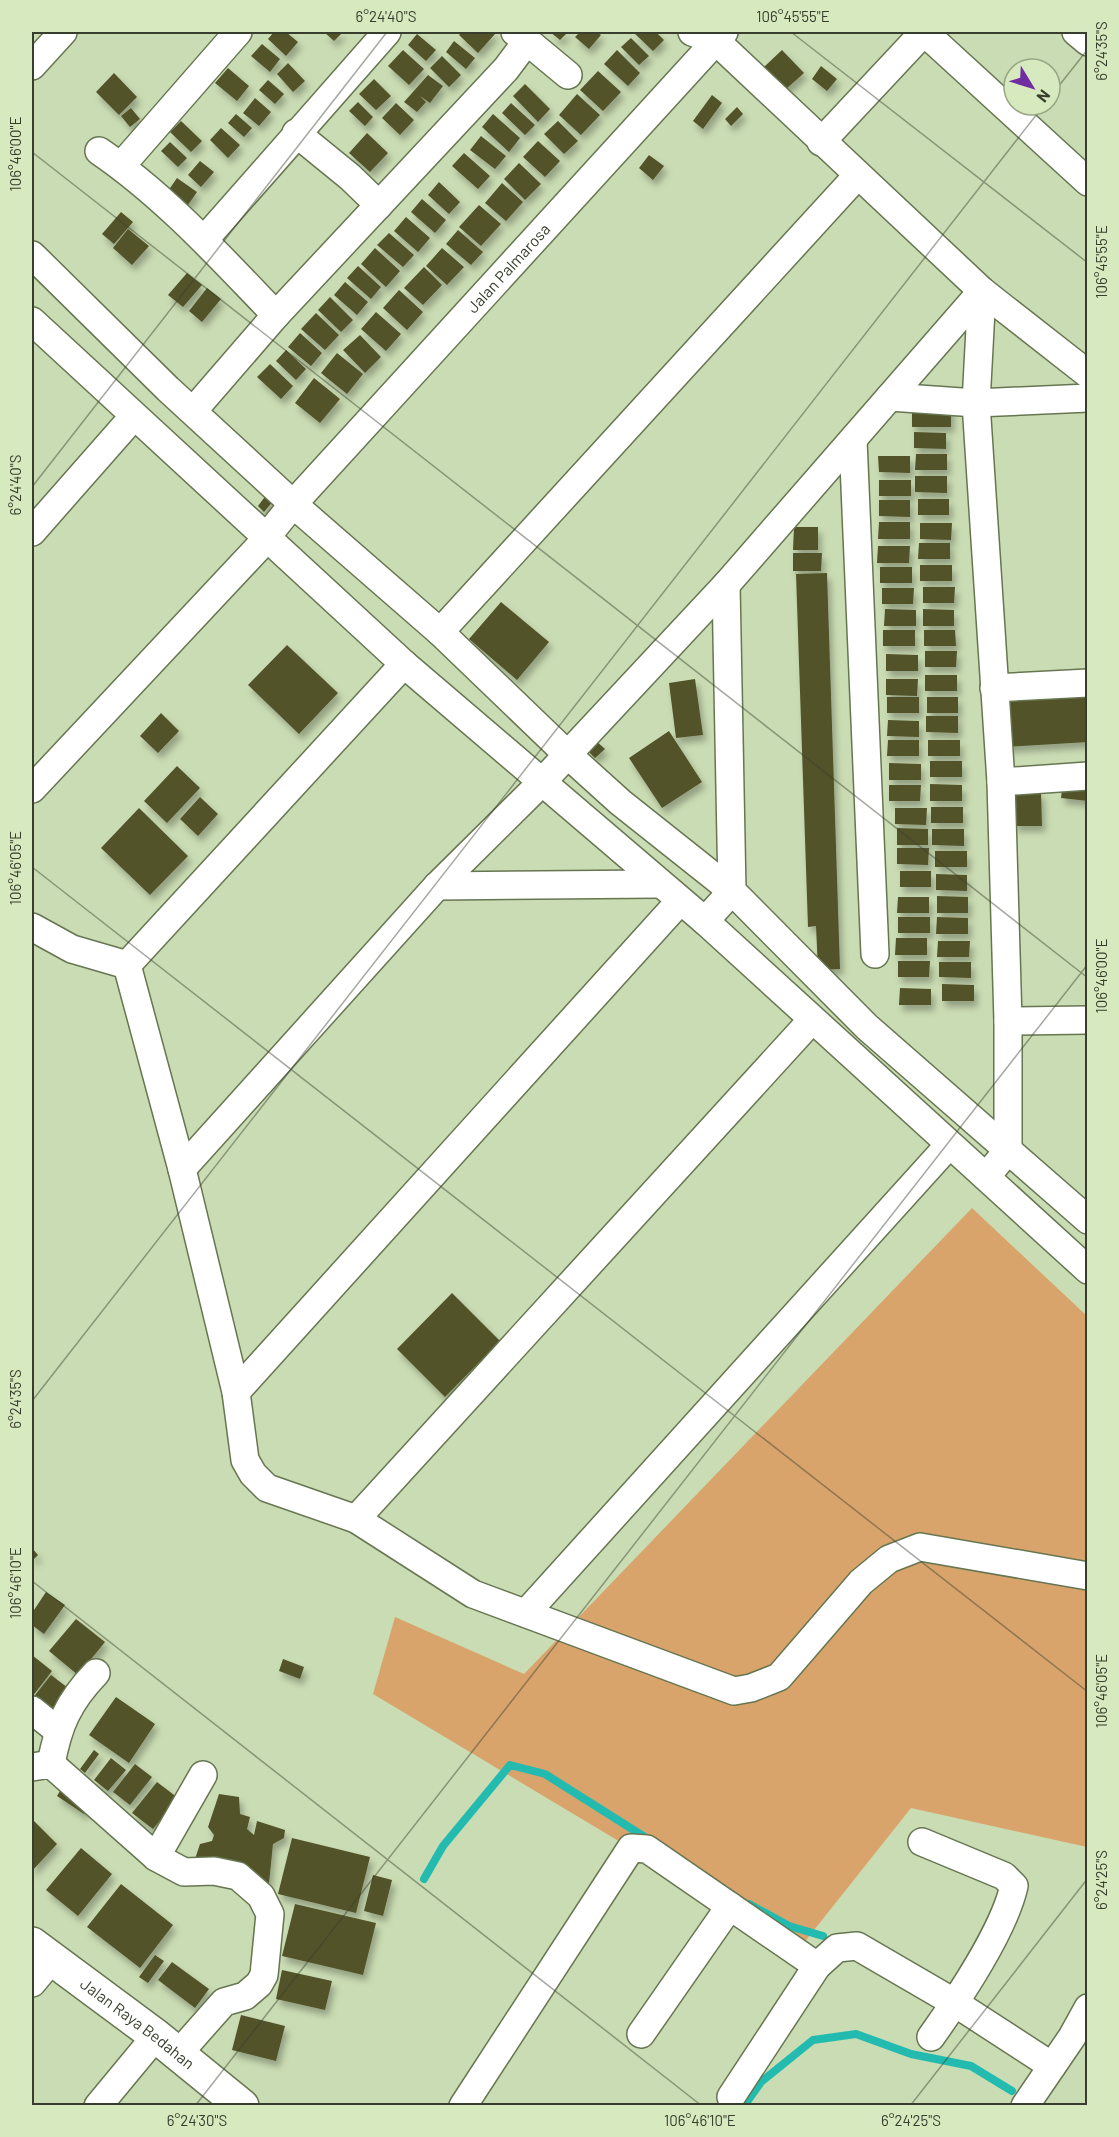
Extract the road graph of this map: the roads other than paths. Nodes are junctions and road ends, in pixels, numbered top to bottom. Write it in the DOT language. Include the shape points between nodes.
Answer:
graph roads {
  1 [pos="63,32"];
  2 [pos="238,32"];
  3 [pos="387,32"];
  4 [pos="924,32"];
  5 [pos="1076,32"];
  6 [pos="711,34"];
  7 [pos="521,36"];
  8 [pos="1088,42"];
  9 [pos="32,66"];
  10 [pos="568,75"];
  11 [pos="296,133"];
  12 [pos="821,142"];
  13 [pos="99,151"];
  14 [pos="121,166"];
  15 [pos="857,176"];
  16 [pos="1088,182"];
  17 [pos="379,205"];
  18 [pos="204,240"];
  19 [pos="32,255"];
  20 [pos="982,291"];
  21 [pos="276,315"];
  22 [pos="32,321"];
  23 [pos="1088,374"];
  24 [pos="890,397"];
  25 [pos="1088,398"];
  26 [pos="976,403"];
  27 [pos="193,411"];
  28 [pos="134,416"];
  29 [pos="853,440"];
  30 [pos="294,504"];
  31 [pos="32,532"];
  32 [pos="267,537"];
  33 [pos="726,585"];
  34 [pos="440,632"];
  35 [pos="404,664"];
  36 [pos="1088,683"];
  37 [pos="994,688"];
  38 [pos="568,755"];
  39 [pos="37,770"];
  40 [pos="1088,776"];
  41 [pos="542,782"];
  42 [pos="1001,782"];
  43 [pos="659,884"];
  44 [pos="437,886"];
  45 [pos="732,891"];
  46 [pos="680,901"];
  47 [pos="705,921"];
  48 [pos="32,927"];
  49 [pos="875,954"];
  50 [pos="127,965"];
  51 [pos="1088,1020"];
  52 [pos="811,1021"];
  53 [pos="1008,1021"];
  54 [pos="950,1145"];
  55 [pos="1008,1150"];
  56 [pos="182,1169"];
  57 [pos="987,1176"];
  58 [pos="1088,1220"];
  59 [pos="1088,1270"];
  60 [pos="236,1392"];
  61 [pos="356,1519"];
  62 [pos="1088,1576"];
  63 [pos="525,1613"];
  64 [pos="96,1673"];
  65 [pos="32,1710"];
  66 [pos="57,1730"];
  67 [pos="41,1766"];
  68 [pos="203,1775"];
  69 [pos="922,1842"];
  70 [pos="156,1857"];
  71 [pos="730,1906"];
  72 [pos="38,1962"];
  73 [pos="817,1966"];
  74 [pos="955,2003"];
  75 [pos="1088,2008"];
  76 [pos="641,2034"];
  77 [pos="931,2037"];
  78 [pos="1079,2038"];
  79 [pos="167,2045"];
  80 [pos="1052,2066"];
  81 [pos="731,2097"];
  82 [pos="98,2106"];
  83 [pos="242,2106"];
  84 [pos="463,2106"];
  85 [pos="1025,2106"];
  1 -- 9 [label="street"];
  2 -- 14 [label="street"];
  3 -- 11 [label="street"];
  4 -- 12 [label="street"];
  4 -- 16 [label="street"];
  5 -- 8 [label="street"];
  6 -- 12 [label="street"];
  6 -- 30 [label="street, Jalan Palmarosa"];
  7 -- 10 [label="street"];
  7 -- 17 [label="street" via="506,69"];
  11 -- 17 [label="street"];
  11 -- 18 [label="street"];
  12 -- 15 [label="street"];
  13 -- 14 [label="street"];
  14 -- 18 [label="street"];
  15 -- 20 [label="street"];
  15 -- 34 [label="street"];
  17 -- 21 [label="street"];
  18 -- 21 [label="street"];
  19 -- 27 [label="street"];
  20 -- 23 [label="street"];
  20 -- 24 [label="street"];
  20 -- 26 [label="street"];
  21 -- 27 [label="street"];
  22 -- 28 [label="street"];
  24 -- 26 [label="street"];
  24 -- 29 [label="street"];
  25 -- 26 [label="street"];
  26 -- 37 [label="street"];
  27 -- 30 [label="street"];
  28 -- 31 [label="street"];
  28 -- 32 [label="street"];
  29 -- 33 [label="street"];
  29 -- 49 [label="street"];
  30 -- 32 [label="street, Jalan Palmarosa"];
  30 -- 34 [label="street"];
  32 -- 35 [label="street"];
  32 -- 39 [label="street, Jalan Palmarosa"];
  33 -- 38 [label="street"];
  33 -- 45 [label="street"];
  34 -- 38 [label="street"];
  35 -- 41 [label="street"];
  35 -- 50 [label="street"];
  36 -- 37 [label="street"];
  37 -- 42 [label="street"];
  38 -- 41 [label="street"];
  38 -- 45 [label="street"];
  40 -- 42 [label="street"];
  41 -- 43 [label="street"];
  41 -- 44 [label="street"];
  42 -- 53 [label="street"];
  43 -- 44 [label="street"];
  43 -- 46 [label="street"];
  44 -- 56 [label="street"];
  45 -- 47 [label="street"];
  45 -- 55 [label="street" via="867,1027"];
  46 -- 47 [label="street"];
  46 -- 60 [label="street"];
  47 -- 52 [label="street"];
  48 -- 50 [label="street" via="72,949"];
  50 -- 56 [label="street"];
  51 -- 53 [label="street"];
  52 -- 54 [label="street"];
  52 -- 61 [label="street"];
  53 -- 55 [label="street"];
  54 -- 57 [label="street"];
  54 -- 63 [label="street"];
  55 -- 57 [label="street"];
  55 -- 58 [label="street"];
  56 -- 60 [label="street"];
  57 -- 59 [label="street"];
  60 -- 61 [label="street" via="244,1460 253,1474 267,1488"];
  61 -- 63 [label="street" via="473,1594"];
  62 -- 63 [label="street" via="920,1547 889,1559 861,1582 779,1677 734,1691"];
  64 -- 66 [label="street"];
  65 -- 66 [label="street"];
  66 -- 67 [label="street"];
  67 -- 70 [label="street"];
  68 -- 70 [label="street"];
  69 -- 74 [label="street" via="1004,1876 1014,1886 1010,1903"];
  70 -- 79 [label="street" via="184,1872 214,1871 238,1876 261,1896 270,1914 264,1975 259,1984 245,1996 224,2002"];
  71 -- 73 [label="street"];
  71 -- 76 [label="street"];
  71 -- 84 [label="street" via="647,1849 631,1848"];
  72 -- 79 [label="street, Jalan Raya Bedahan"];
  73 -- 74 [label="street" via="837,1948 857,1946"];
  73 -- 81 [label="street"];
  74 -- 77 [label="street"];
  74 -- 80 [label="street"];
  75 -- 78 [label="street"];
  78 -- 80 [label="street"];
  79 -- 82 [label="street"];
  79 -- 83 [label="street, Jalan Raya Bedahan"];
  80 -- 85 [label="street"];
}
